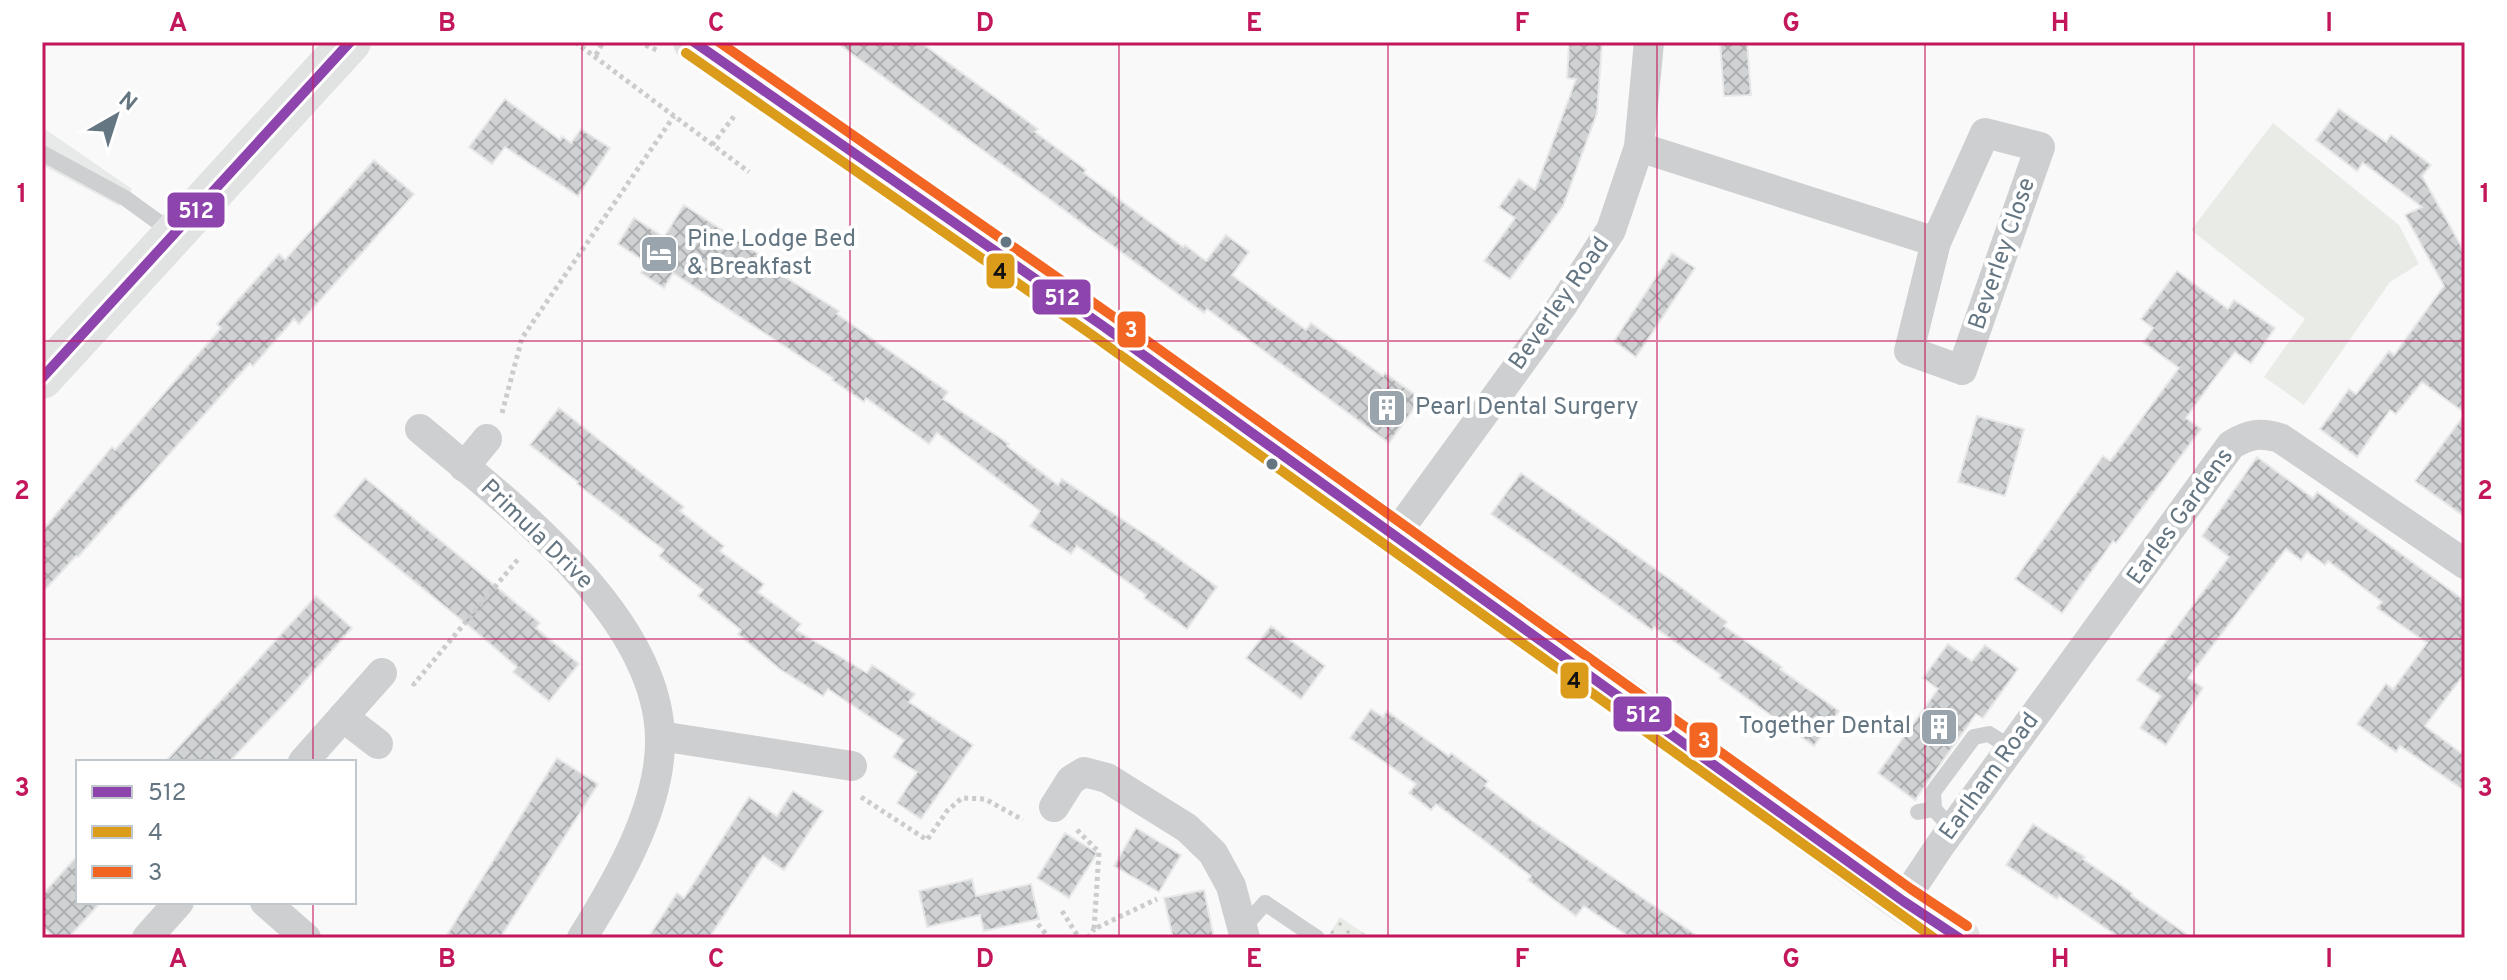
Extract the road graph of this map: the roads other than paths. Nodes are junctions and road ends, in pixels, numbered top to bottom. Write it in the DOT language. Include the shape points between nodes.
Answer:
graph roads {
  1 [pos="350,42"];
  2 [pos="694,42"];
  3 [pos="1649,42"];
  4 [pos="1639,147"];
  5 [pos="42,153"];
  6 [pos="173,233"];
  7 [pos="1936,242"];
  8 [pos="52,361"];
  9 [pos="420,429"];
  10 [pos="487,439"];
  11 [pos="464,467"];
  12 [pos="1396,534"];
  13 [pos="2465,564"];
  14 [pos="2080,655"];
  15 [pos="382,673"];
  16 [pos="343,717"];
  17 [pos="660,736"];
  18 [pos="378,744"];
  19 [pos="305,760"];
  20 [pos="852,766"];
  21 [pos="1054,807"];
  22 [pos="1903,901"];
  23 [pos="177,904"];
  24 [pos="267,904"];
  25 [pos="1244,933"];
  26 [pos="147,938"];
  27 [pos="306,938"];
  28 [pos="582,938"];
  29 [pos="1317,938"];
  30 [pos="1959,938"];
  1 -- 6 [label="main road"];
  2 -- 12 [label="main road"];
  3 -- 4 [label="street, Beverley Road"];
  4 -- 7 [label="street"];
  4 -- 12 [label="street, Beverley Road" via="1611,230"];
  5 -- 6 [label="lane" via="125,198"];
  6 -- 8 [label="main road"];
  7 -- 7 [label="street, Beverley Close" via="1985,133 2040,147 1962,370 1909,351"];
  9 -- 11 [label="street, Primula Drive"];
  10 -- 11 [label="street, Primula Drive"];
  11 -- 17 [label="street, Primula Drive" via="541,533 588,582 627,635 651,687"];
  12 -- 22 [label="main road"];
  13 -- 14 [label="street, Earles Gardens" via="2280,438 2245,436 2231,445"];
  14 -- 22 [label="street, Earlham Road" via="2011,748 1935,817"];
  15 -- 16 [label="street"];
  16 -- 18 [label="street"];
  16 -- 19 [label="street"];
  17 -- 20 [label="street"];
  17 -- 28 [label="street, Primula Drive" via="656,780 637,838"];
  21 -- 25 [label="street" via="1063,776 1084,772 1107,778 1187,828 1213,853 1231,886"];
  22 -- 30 [label="main road"];
  23 -- 26 [label="street"];
  24 -- 27 [label="street"];
  25 -- 29 [label="lane" via="1265,903"];
}
